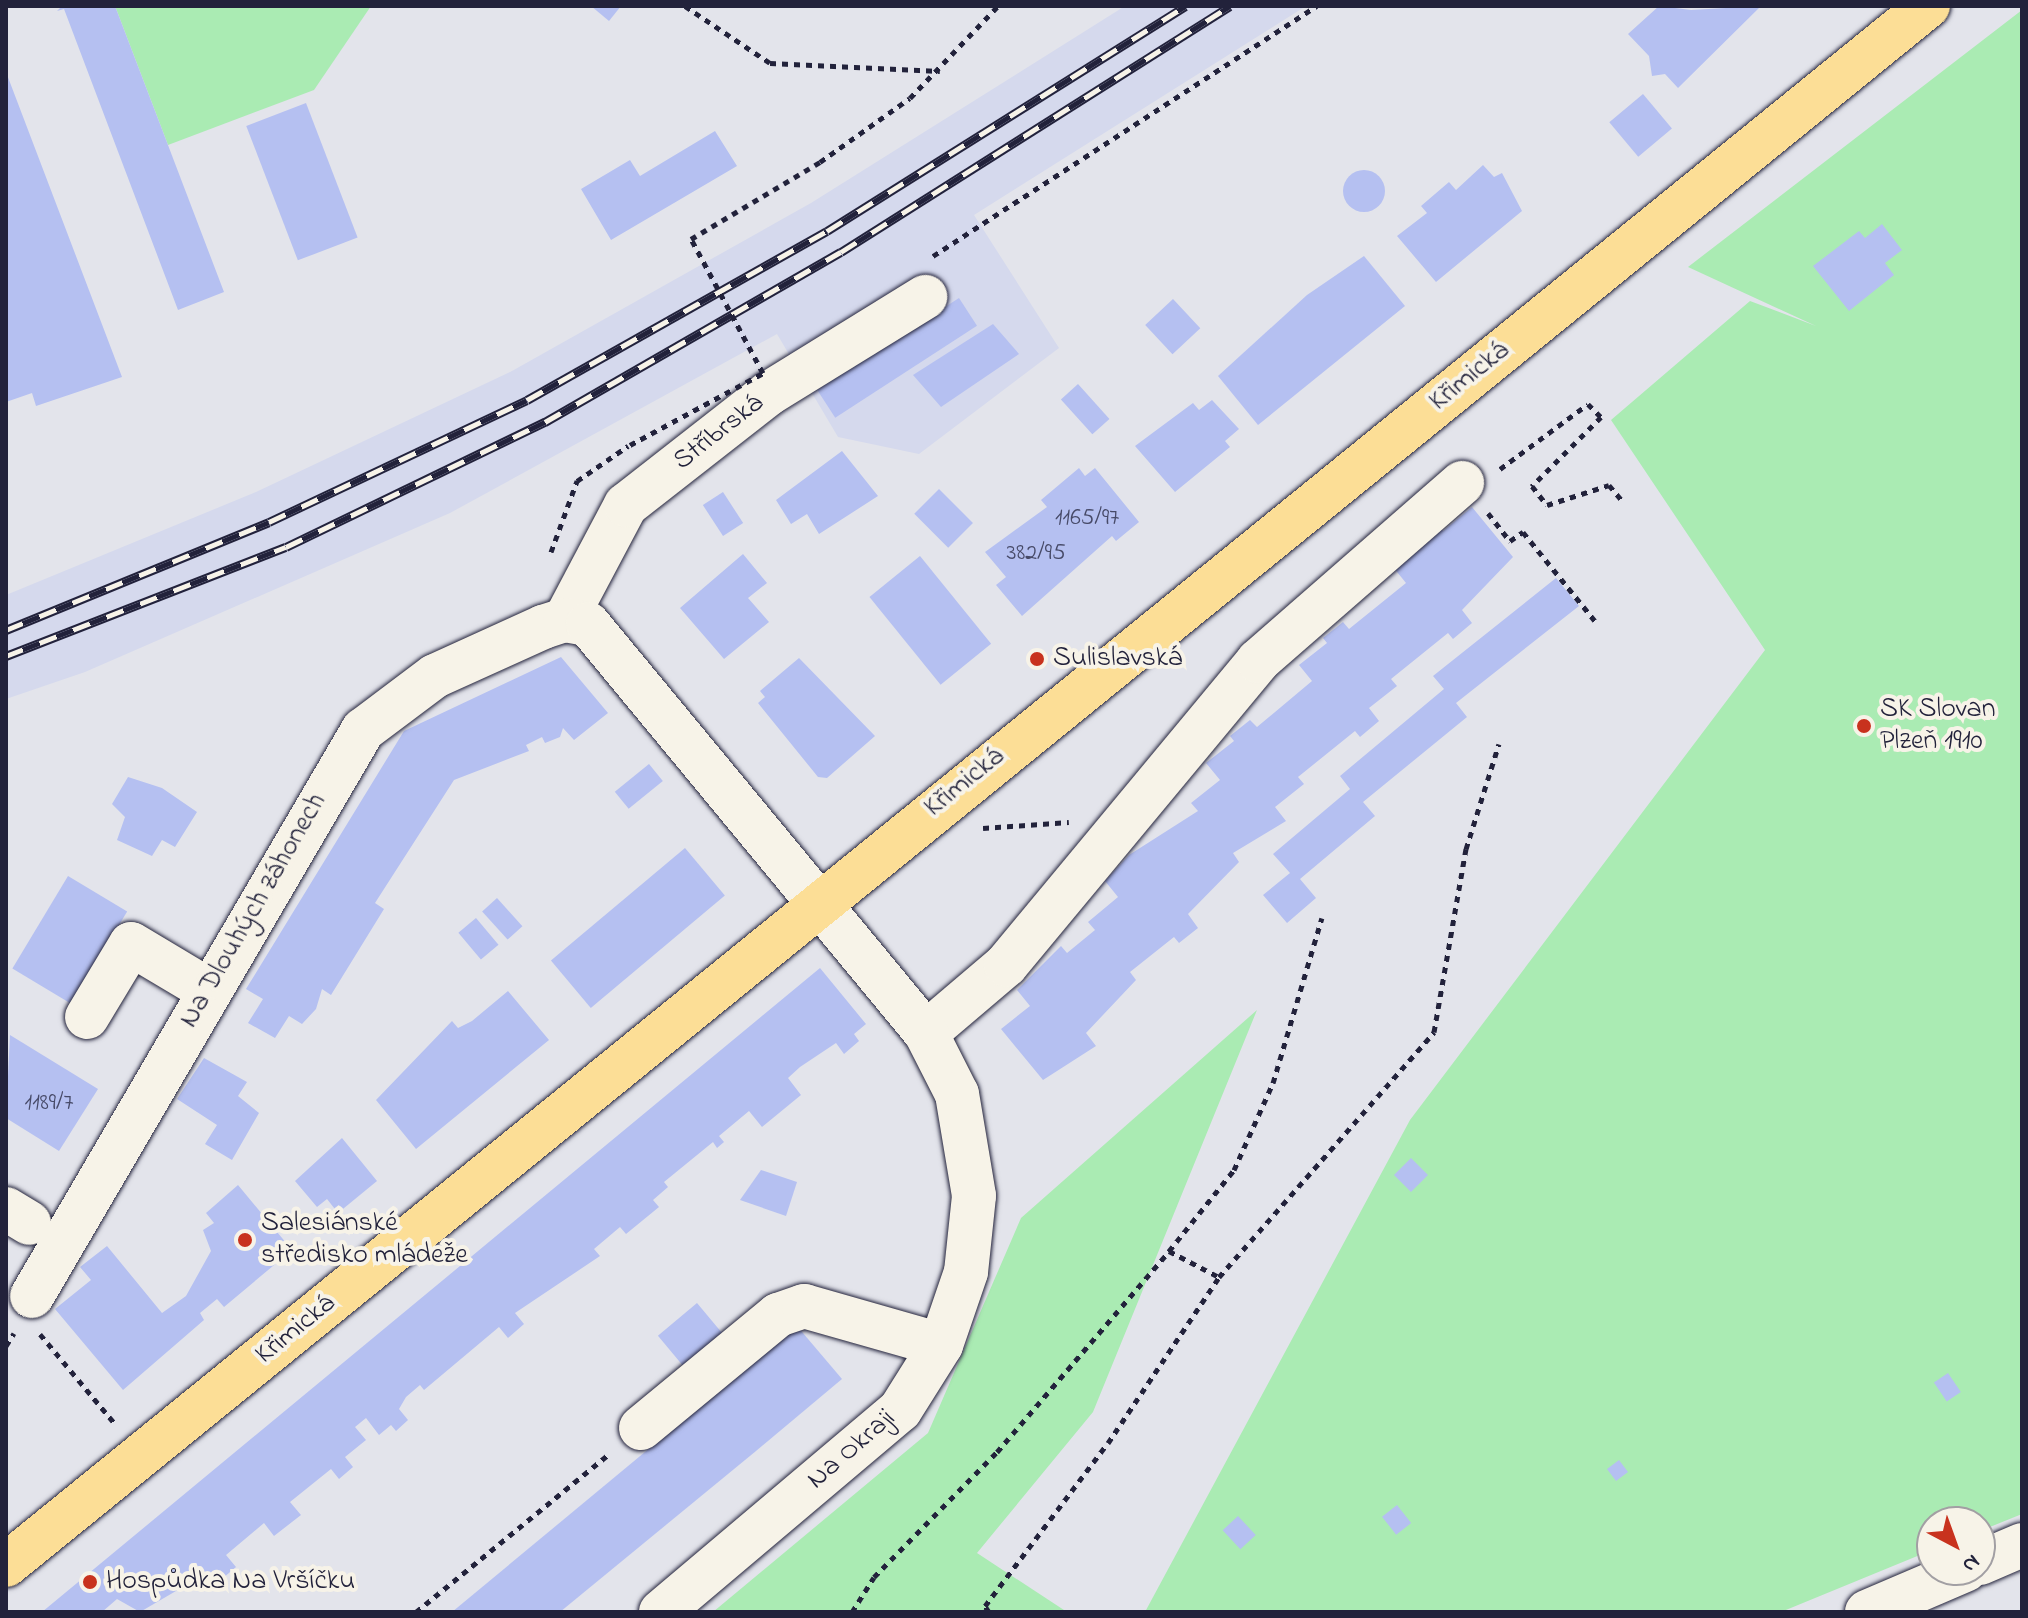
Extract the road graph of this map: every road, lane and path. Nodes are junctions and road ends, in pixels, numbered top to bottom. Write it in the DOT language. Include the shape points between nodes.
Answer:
graph roads {
  1 [pos="685,6"];
  2 [pos="998,6"];
  3 [pos="1317,6"];
  4 [pos="1928,6"];
  5 [pos="940,71"];
  6 [pos="925,297"];
  7 [pos="1466,487"];
  8 [pos="1624,503"];
  9 [pos="555,534"];
  10 [pos="565,620"];
  11 [pos="1595,621"];
  12 [pos="1499,744"];
  13 [pos="1133,818"];
  14 [pos="974,828"];
  15 [pos="821,899"];
  16 [pos="1322,918"];
  17 [pos="208,990"];
  18 [pos="87,1017"];
  19 [pos="926,1033"];
  20 [pos="1169,1251"];
  21 [pos="1219,1277"];
  22 [pos="33,1311"];
  23 [pos="941,1345"];
  24 [pos="641,1428"];
  25 [pos="142,1456"];
  26 [pos="2022,1545"];
  27 [pos="1996,1556"];
  28 [pos="6,1565"];
  29 [pos="1928,1586"];
  30 [pos="416,1612"];
  31 [pos="661,1612"];
  32 [pos="852,1612"];
  33 [pos="989,1612"];
  34 [pos="1867,1612"];
  1 -- 5 [label="path" via="770,63"];
  2 -- 5 [label="path"];
  3 -- 6 [label="path" via="970,227 927,261 920,274"];
  4 -- 15 [label="main road, Křimická"];
  5 -- 9 [label="path, bridge" via="820,162 691,239 763,373 577,481"];
  6 -- 10 [label="street, Stříbrská" via="768,394 626,505"];
  7 -- 8 [label="path" via="1588,404 1601,417 1532,486 1547,505 1609,485"];
  7 -- 11 [label="path" via="1510,541 1523,532"];
  7 -- 13 [label="street" via="1258,661"];
  10 -- 15 [label="street" via="602,633"];
  10 -- 17 [label="street, Na Dlouhých záhonech" via="435,676 363,730"];
  12 -- 21 [label="path" via="1466,849 1434,1032"];
  13 -- 14 [label="path"];
  13 -- 19 [label="street" via="1006,965"];
  15 -- 19 [label="street, Na Okraji"];
  15 -- 25 [label="main road, Křimická"];
  16 -- 20 [label="path" via="1273,1083 1234,1170"];
  17 -- 18 [label="street" via="131,944"];
  17 -- 22 [label="street, Na Dlouhých záhonech"];
  19 -- 23 [label="street, Na Okraji" via="957,1094 974,1196 966,1272"];
  20 -- 21 [label="path"];
  20 -- 32 [label="path" via="997,1452 874,1577"];
  21 -- 33 [label="path" via="1108,1443 985,1606"];
  22 -- 25 [label="path"];
  23 -- 24 [label="street" via="804,1306 778,1315"];
  23 -- 31 [label="street, Na Okraji" via="900,1410"];
  24 -- 30 [label="path"];
  25 -- 28 [label="main road, Křimická"];
  26 -- 27 [label="street"];
  29 -- 34 [label="street"];
}
